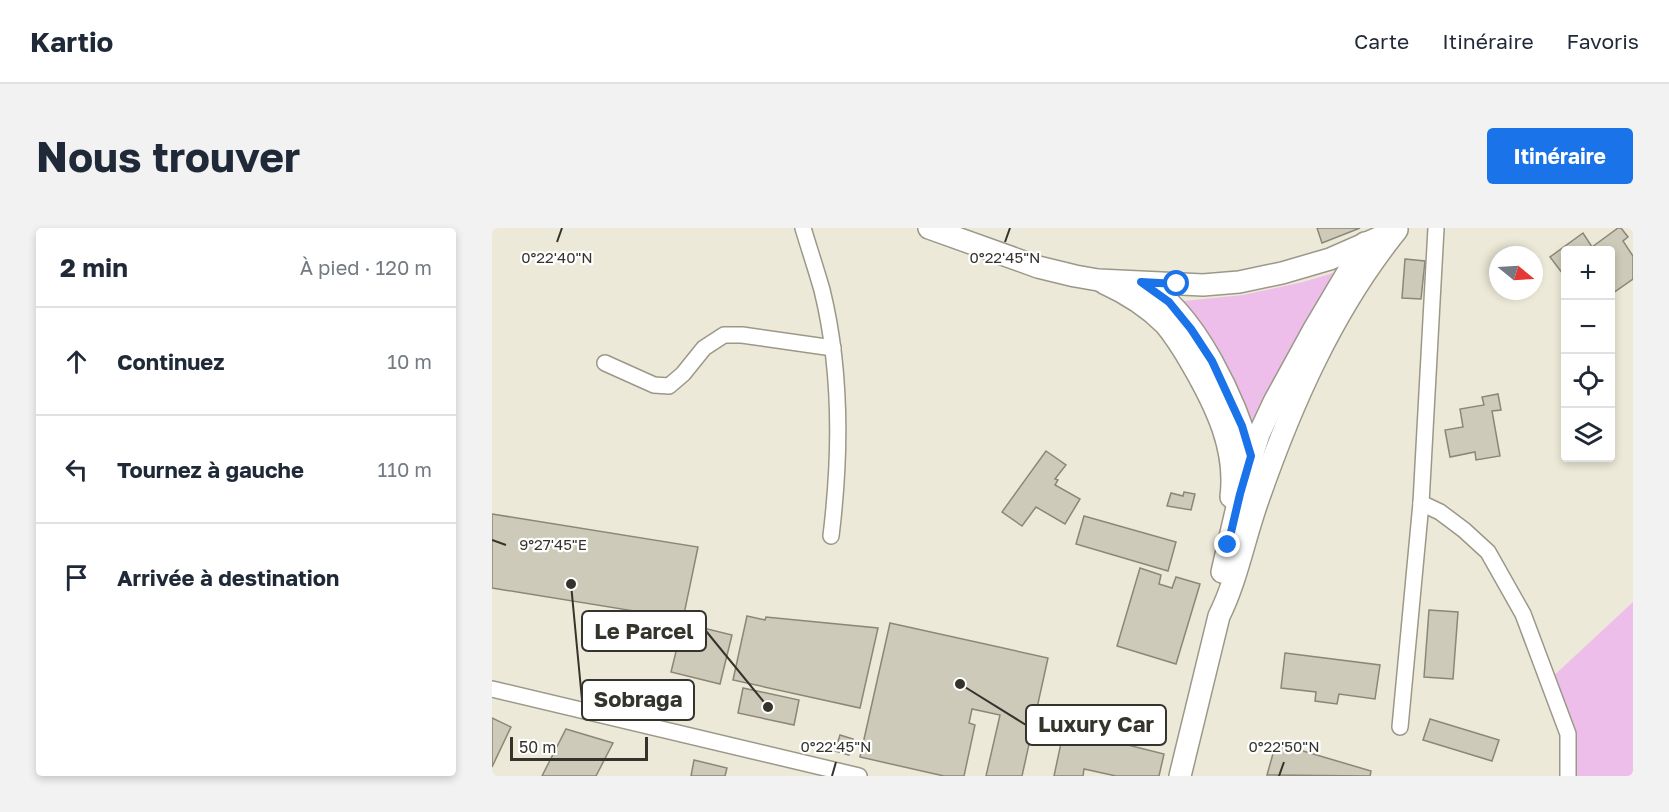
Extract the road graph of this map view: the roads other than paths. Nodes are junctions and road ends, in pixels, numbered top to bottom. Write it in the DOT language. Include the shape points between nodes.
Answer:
graph roads {
  1 [pos="803,228"];
  2 [pos="929,228"];
  3 [pos="1436,228"];
  4 [pos="1399,229"];
  5 [pos="1365,242"];
  6 [pos="1098,280"];
  7 [pos="1141,282"];
  8 [pos="833,348"];
  9 [pos="605,363"];
  10 [pos="1251,456"];
  11 [pos="1257,501"];
  12 [pos="1420,503"];
  13 [pos="831,536"];
  14 [pos="1230,537"];
  15 [pos="1219,616"];
  16 [pos="492,689"];
  17 [pos="1400,727"];
  18 [pos="859,776"];
  19 [pos="1180,776"];
  20 [pos="1568,776"];
  1 -- 8 [label="street" via="822,290"];
  2 -- 6 [label="street" via="1038,267"];
  3 -- 12 [label="street"];
  4 -- 5 [label="street"];
  4 -- 11 [label="street" via="1359,284 1313,366"];
  5 -- 7 [label="street" via="1330,259 1239,282"];
  5 -- 10 [label="street" via="1274,402"];
  6 -- 7 [label="street"];
  6 -- 14 [label="street" via="1118,289 1166,325 1203,383 1228,444 1232,470"];
  7 -- 10 [label="street" via="1169,302 1207,353 1242,426"];
  8 -- 9 [label="street" via="724,335 704,348 669,386 654,385"];
  8 -- 13 [label="street" via="838,480"];
  10 -- 11 [label="street"];
  10 -- 14 [label="street"];
  11 -- 15 [label="street"];
  12 -- 17 [label="street"];
  12 -- 20 [label="street" via="1440,512 1478,541 1522,614 1568,734"];
  14 -- 15 [label="street" via="1217,594"];
  15 -- 19 [label="street"];
  16 -- 18 [label="street"];
}
